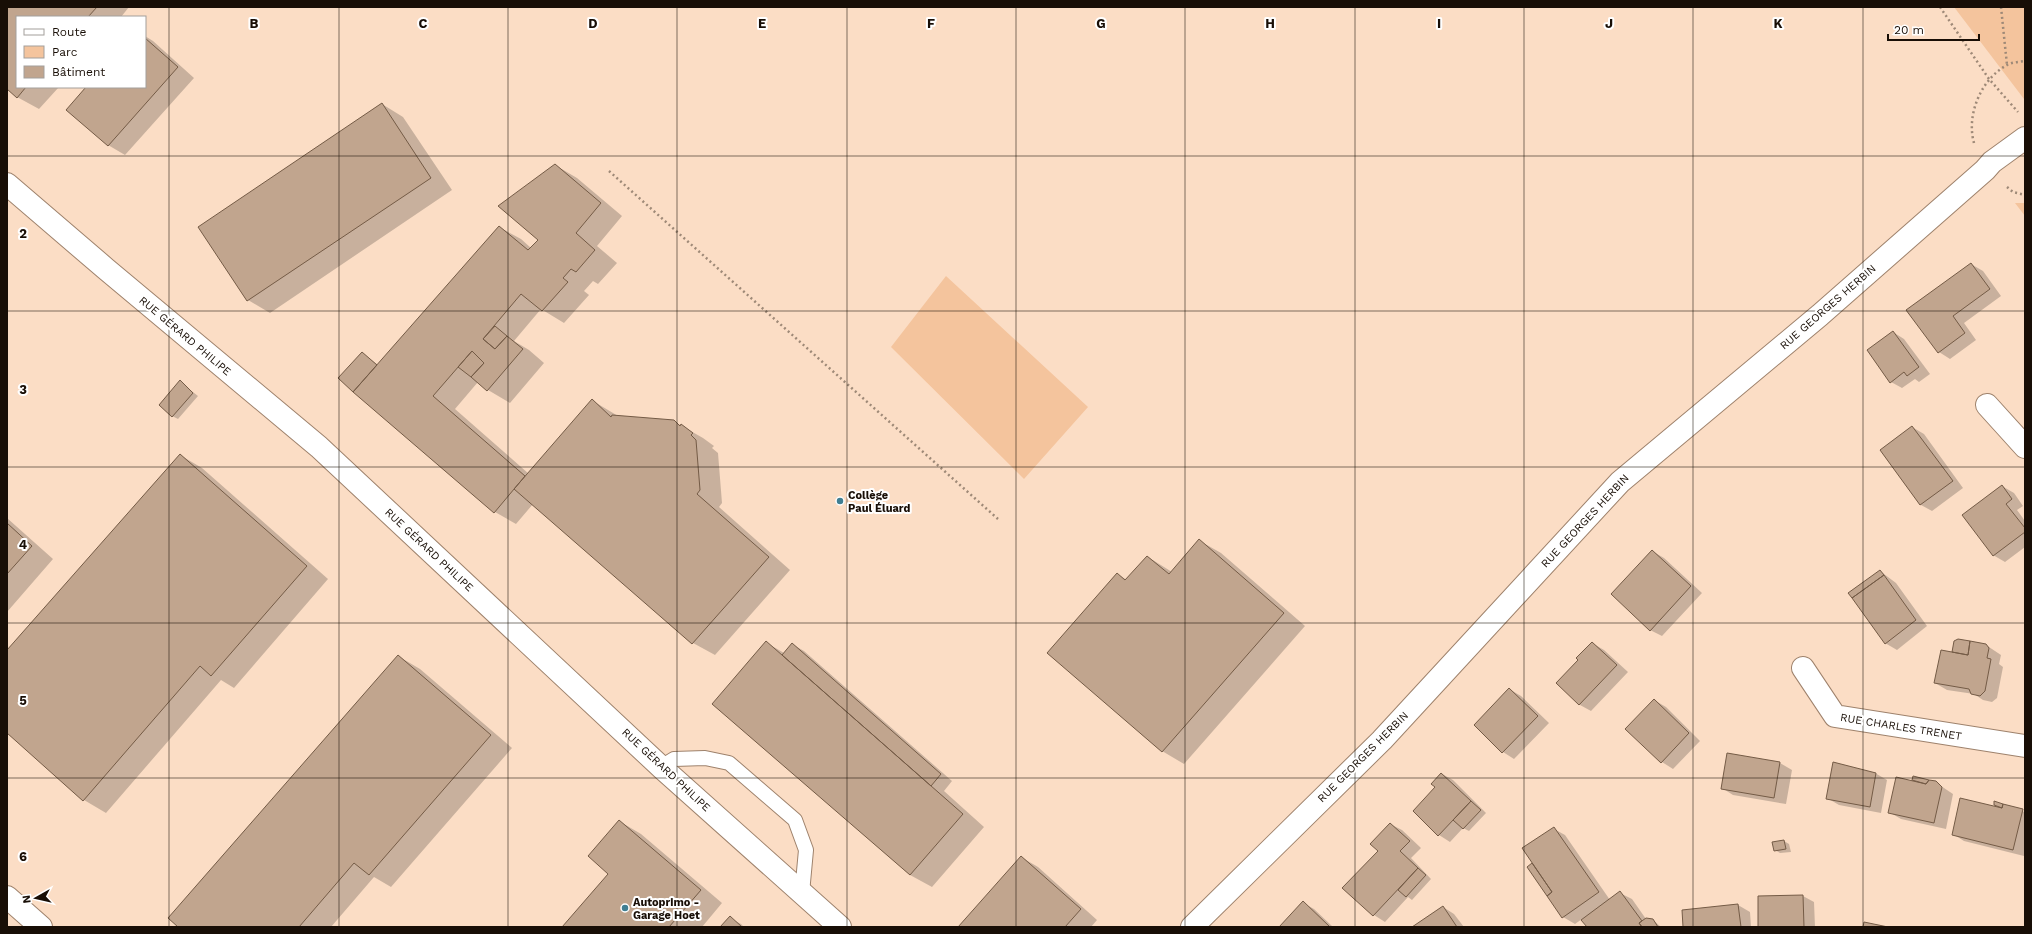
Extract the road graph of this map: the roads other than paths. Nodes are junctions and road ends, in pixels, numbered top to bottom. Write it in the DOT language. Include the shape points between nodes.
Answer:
graph roads {
  1 [pos="2025,138"];
  2 [pos="7,184"];
  3 [pos="1987,405"];
  4 [pos="2025,447"];
  5 [pos="1804,668"];
  6 [pos="2025,746"];
  7 [pos="661,767"];
  8 [pos="802,893"];
  9 [pos="7,897"];
  10 [pos="1194,926"];
  11 [pos="41,927"];
  12 [pos="840,927"];
  1 -- 10 [label="street, RUE GEORGES HERBIN" via="1992,162 1820,316 1620,482 1382,740"];
  2 -- 7 [label="street, RUE GÉRARD PHILIPE" via="319,448"];
  3 -- 4 [label="street"];
  5 -- 6 [label="street, RUE CHARLES TRENET" via="1835,716"];
  7 -- 8 [label="street, RUE GÉRARD PHILIPE"];
  7 -- 8 [label="lane" via="674,759 705,758 728,763 796,820 806,850"];
  8 -- 12 [label="street, RUE GÉRARD PHILIPE"];
  9 -- 11 [label="street"];
}
